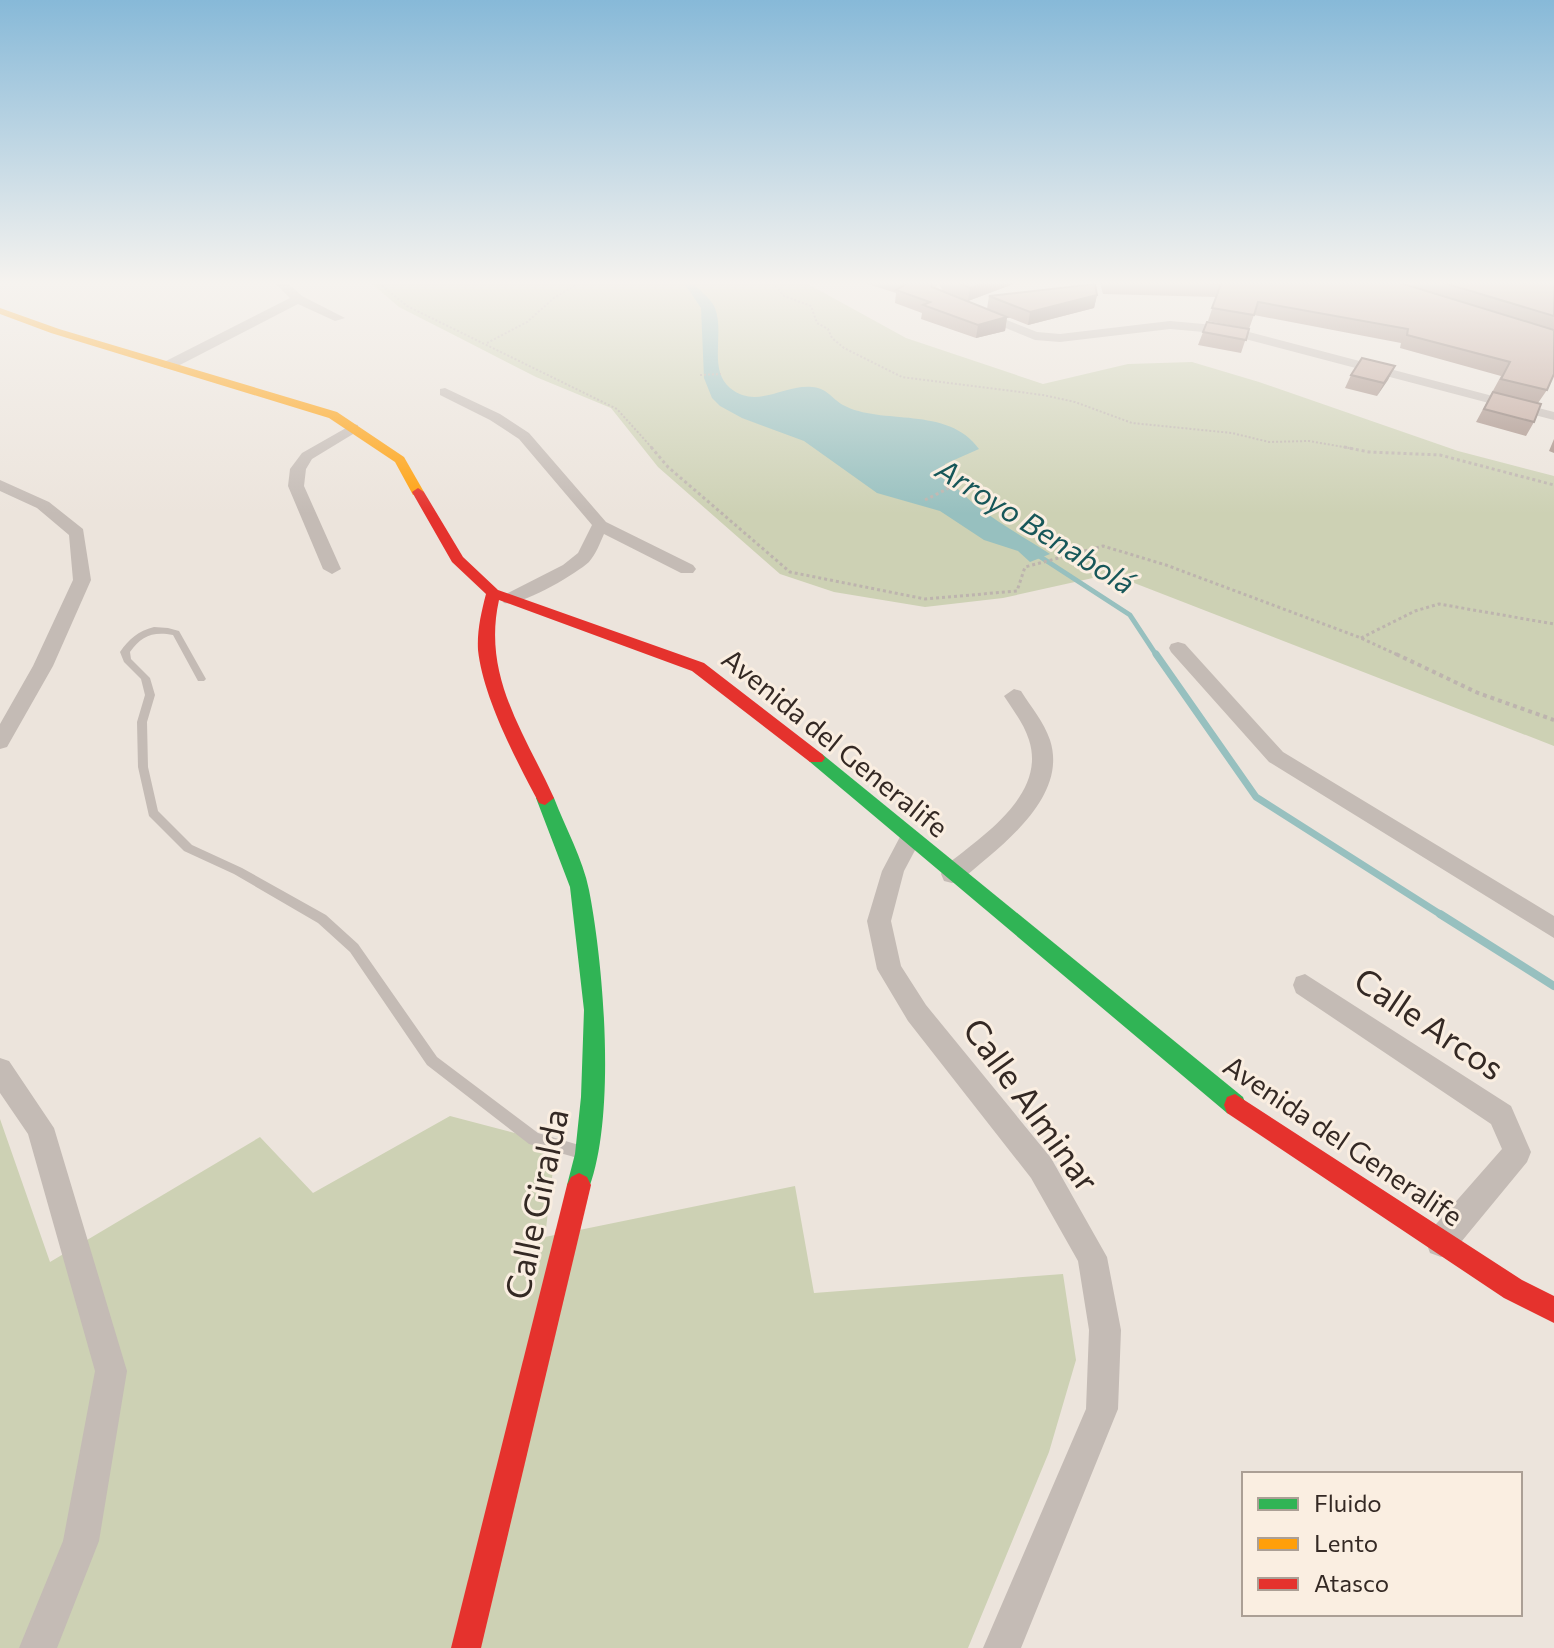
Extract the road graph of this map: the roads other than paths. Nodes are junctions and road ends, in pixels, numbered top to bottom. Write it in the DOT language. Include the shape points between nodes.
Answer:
graph roads {
  1 [pos="152,360"];
  2 [pos="179,360"];
  3 [pos="1340,360"];
  4 [pos="169,365"];
  5 [pos="445,392"];
  6 [pos="1554,416"];
  7 [pos="353,428"];
  8 [pos="0,485"];
  9 [pos="600,525"];
  10 [pos="332,569"];
  11 [pos="687,569"];
  12 [pos="502,596"];
  13 [pos="1178,648"];
  14 [pos="201,679"];
  15 [pos="1014,696"];
  16 [pos="0,742"];
  17 [pos="910,839"];
  18 [pos="952,874"];
  19 [pos="1554,928"];
  20 [pos="1305,985"];
  21 [pos="0,1070"];
  22 [pos="586,1154"];
  23 [pos="1441,1242"];
  24 [pos="1554,1310"];
  25 [pos="38,1648"];
  26 [pos="466,1648"];
  27 [pos="1002,1648"];
  1 -- 4 [label="street, Avenida del Generalife"];
  2 -- 4 [label="street"];
  3 -- 6 [label="street"];
  4 -- 7 [label="street, Avenida del Generalife" via="333,415"];
  5 -- 9 [label="street" via="524,436"];
  7 -- 10 [label="street" via="307,456 297,478"];
  7 -- 12 [label="street, Avenida del Generalife" via="400,460 457,559"];
  8 -- 16 [label="street" via="43,505 77,533 82,580 43,666"];
  9 -- 11 [label="street"];
  9 -- 12 [label="street" via="585,556 569,569"];
  12 -- 17 [label="street, Avenida del Generalife" via="698,667"];
  12 -- 22 [label="street, Calle Giralda" via="485,616 484,658 579,887 594,1010"];
  13 -- 19 [label="street" via="1276,757"];
  14 -- 22 [label="lane" via="176,633 147,631 125,652 145,678 150,695 142,722 153,813 188,848 322,919 354,948 432,1061 534,1139"];
  15 -- 18 [label="street" via="1041,744 1041,778 1016,818"];
  17 -- 18 [label="street, Avenida del Generalife"];
  17 -- 27 [label="street, Calle Alminar" via="893,871 879,921 889,969 917,1013 1041,1168 1092,1257 1105,1330 1102,1409"];
  18 -- 23 [label="street, Avenida del Generalife" via="1245,1113"];
  20 -- 23 [label="street, Calle Arcos" via="1501,1115 1517,1152"];
  21 -- 25 [label="street" via="40,1128 111,1371 81,1541"];
  22 -- 26 [label="street, Calle Giralda"];
  23 -- 24 [label="street, Avenida del Generalife"];
}
